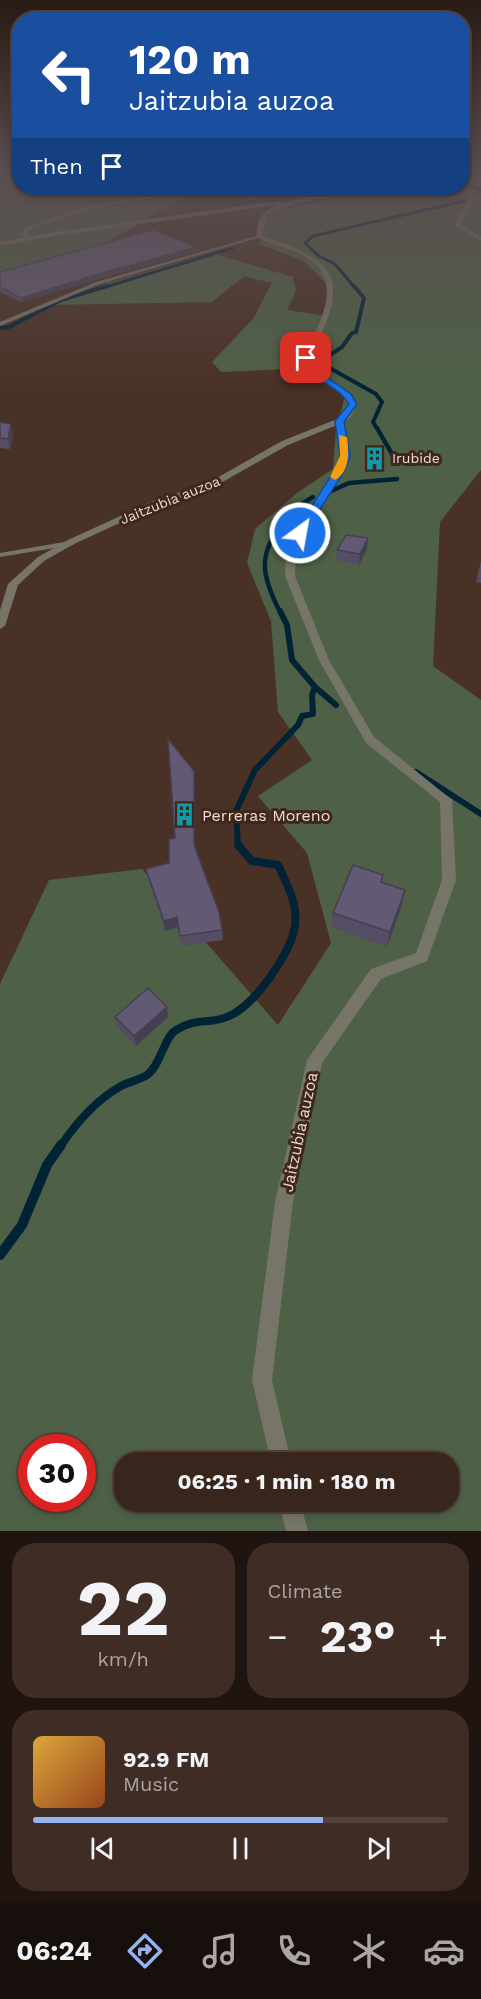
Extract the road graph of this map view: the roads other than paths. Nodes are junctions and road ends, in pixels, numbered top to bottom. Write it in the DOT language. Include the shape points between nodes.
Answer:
graph roads {
  1 [pos="223,247"];
  2 [pos="291,247"];
  3 [pos="0,324"];
  4 [pos="340,421"];
  5 [pos="71,543"];
  6 [pos="0,555"];
  7 [pos="0,626"];
  8 [pos="279,1452"];
  9 [pos="293,1512"];
  10 [pos="297,1531"];
  1 -- 3 [label="lane" via="98,284"];
  2 -- 4 [label="street, Jaitzubia auzoa" via="314,257 329,272 332,303 306,358 311,370 348,396 353,404"];
  4 -- 5 [label="street, Jaitzubia auzoa" via="285,443 209,486 156,503"];
  4 -- 8 [label="street, Jaitzubia auzoa" via="345,456 291,546 290,576 324,660 370,740 446,800 449,879 422,957 376,974 315,1060 284,1202 262,1380"];
  5 -- 6 [label="lane"];
  5 -- 7 [label="street, Jaitzubia auzoa" via="41,559 13,584"];
  9 -- 10 [label="street"];
}
